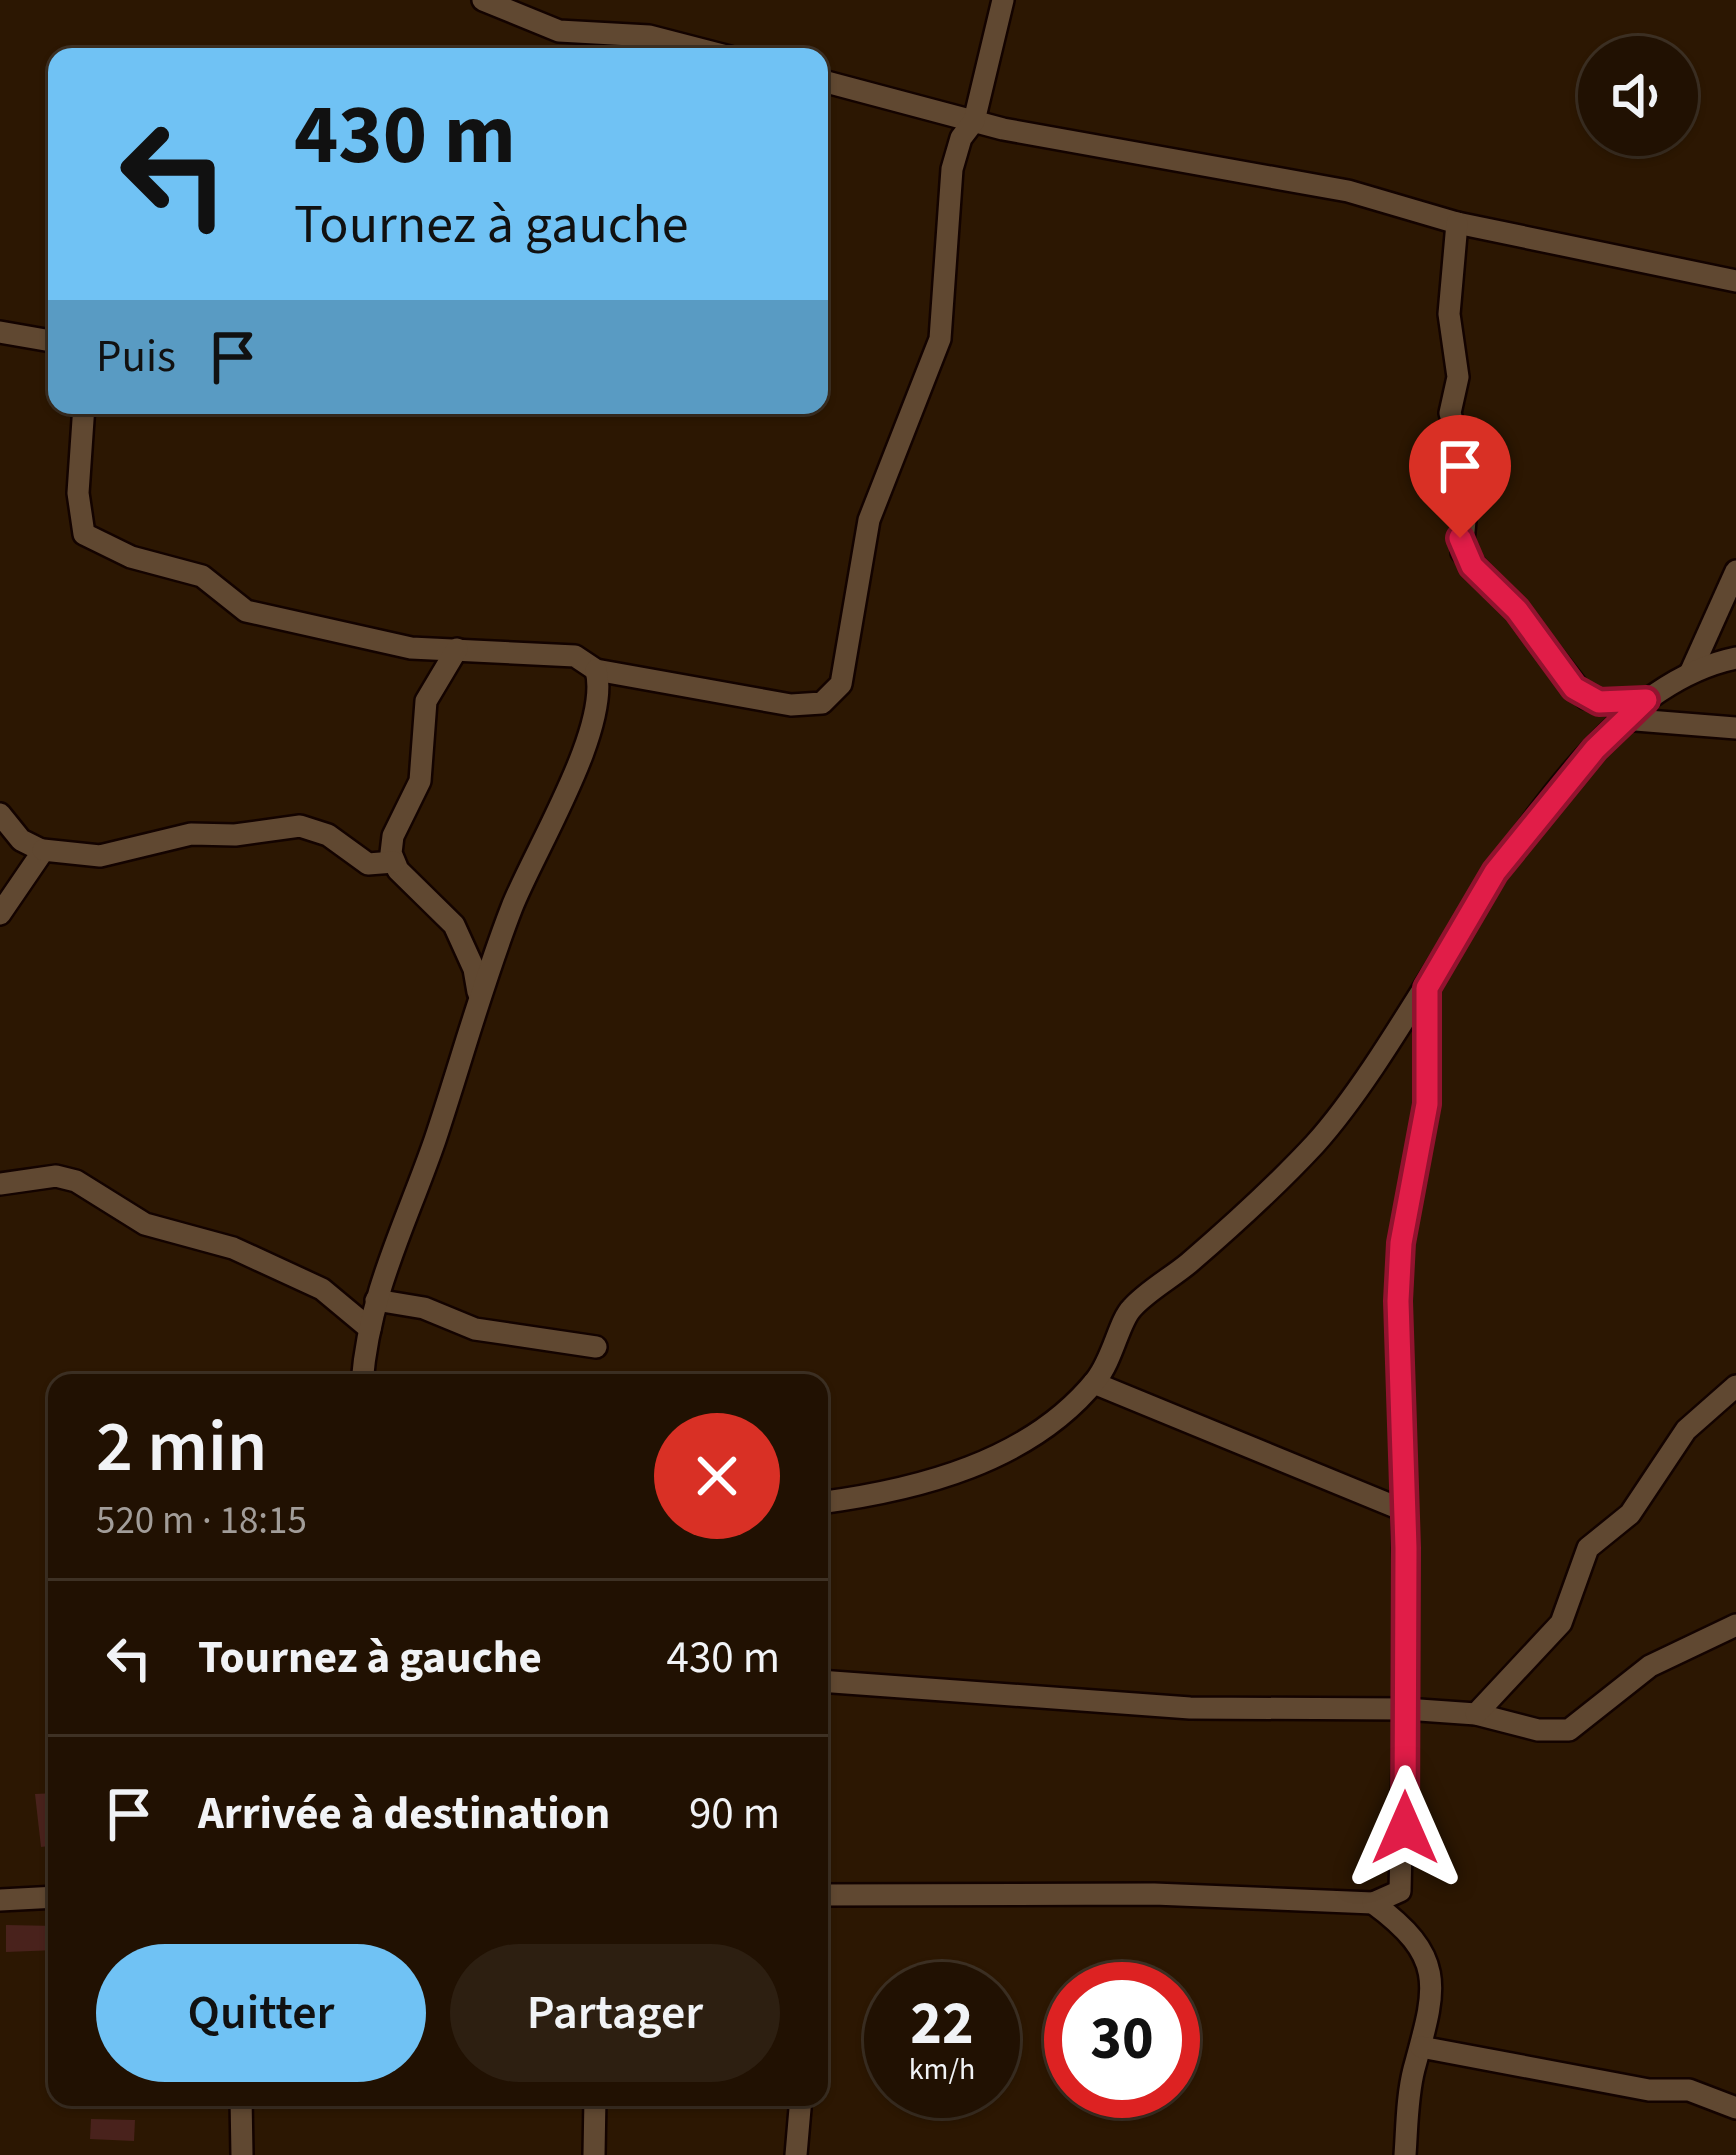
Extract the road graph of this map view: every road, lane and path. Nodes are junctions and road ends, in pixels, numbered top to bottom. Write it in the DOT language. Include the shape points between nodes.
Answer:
graph roads {
  1 [pos="483,0"];
  2 [pos="1003,0"];
  3 [pos="695,48"];
  4 [pos="828,82"];
  5 [pos="974,121"];
  6 [pos="1457,224"];
  7 [pos="1736,281"];
  8 [pos="0,332"];
  9 [pos="48,339"];
  10 [pos="84,414"];
  11 [pos="1736,572"];
  12 [pos="458,650"];
  13 [pos="1736,658"];
  14 [pos="596,670"];
  15 [pos="1691,671"];
  16 [pos="1646,700"];
  17 [pos="1623,718"];
  18 [pos="1736,728"];
  19 [pos="0,814"];
  20 [pos="43,850"];
  21 [pos="394,862"];
  22 [pos="0,914"];
  23 [pos="1427,988"];
  24 [pos="479,994"];
  25 [pos="0,1184"];
  26 [pos="376,1300"];
  27 [pos="370,1329"];
  28 [pos="596,1347"];
  29 [pos="363,1374"];
  30 [pos="1094,1383"];
  31 [pos="1736,1386"];
  32 [pos="828,1502"];
  33 [pos="1403,1510"];
  34 [pos="1736,1625"];
  35 [pos="828,1682"];
  36 [pos="1405,1709"];
  37 [pos="1476,1714"];
  38 [pos="828,1895"];
  39 [pos="48,1898"];
  40 [pos="0,1900"];
  41 [pos="1373,1904"];
  42 [pos="1421,2047"];
  43 [pos="241,2106"];
  44 [pos="595,2106"];
  45 [pos="800,2106"];
  46 [pos="1736,2108"];
  47 [pos="242,2155"];
  48 [pos="594,2155"];
  49 [pos="796,2155"];
  50 [pos="1405,2155"];
  1 -- 3 [label="street" via="559,31 649,36"];
  2 -- 5 [label="street"];
  4 -- 5 [label="street"];
  5 -- 6 [label="street" via="1348,191"];
  5 -- 14 [label="street" via="952,169 940,339 869,520 841,684 822,703 791,705"];
  6 -- 7 [label="street"];
  6 -- 16 [label="street" via="1449,314 1458,377 1450,413 1469,479 1462,552 1586,698"];
  8 -- 9 [label="street"];
  10 -- 12 [label="street" via="78,514 90,541 202,575 246,611 411,649"];
  11 -- 15 [label="street"];
  12 -- 14 [label="street" via="575,656"];
  12 -- 21 [label="street" via="426,701 420,781 392,836"];
  13 -- 15 [label="street"];
  14 -- 24 [label="street" via="591,725"];
  15 -- 16 [label="street"];
  16 -- 17 [label="street"];
  17 -- 18 [label="street"];
  17 -- 23 [label="street" via="1495,872"];
  19 -- 20 [label="street" via="21,840"];
  20 -- 21 [label="street" via="100,856 191,834 295,826 328,835 368,864"];
  20 -- 22 [label="street"];
  21 -- 24 [label="street" via="454,925"];
  23 -- 30 [label="street" via="1317,1141 1129,1310 1117,1349"];
  23 -- 33 [label="street" via="1427,1104 1399,1281"];
  24 -- 26 [label="street"];
  25 -- 27 [label="street" via="76,1181 146,1224 233,1248 322,1288"];
  26 -- 27 [label="street"];
  26 -- 28 [label="street" via="475,1329"];
  27 -- 29 [label="street"];
  30 -- 32 [label="street" via="1014,1447 972,1467 895,1492"];
  30 -- 33 [label="street"];
  31 -- 37 [label="street" via="1686,1430 1630,1514 1588,1548 1561,1623"];
  33 -- 36 [label="street"];
  34 -- 37 [label="street" via="1650,1666 1569,1730"];
  35 -- 36 [label="street" via="1190,1708"];
  36 -- 37 [label="street"];
  36 -- 41 [label="street" via="1404,1883"];
  38 -- 41 [label="street" via="1154,1894"];
  39 -- 40 [label="street"];
  41 -- 42 [label="street" via="1425,1952 1432,2003"];
  42 -- 46 [label="street" via="1648,2090 1689,2090"];
  42 -- 50 [label="street"];
  43 -- 47 [label="street"];
  44 -- 48 [label="street"];
  45 -- 49 [label="street"];
}
